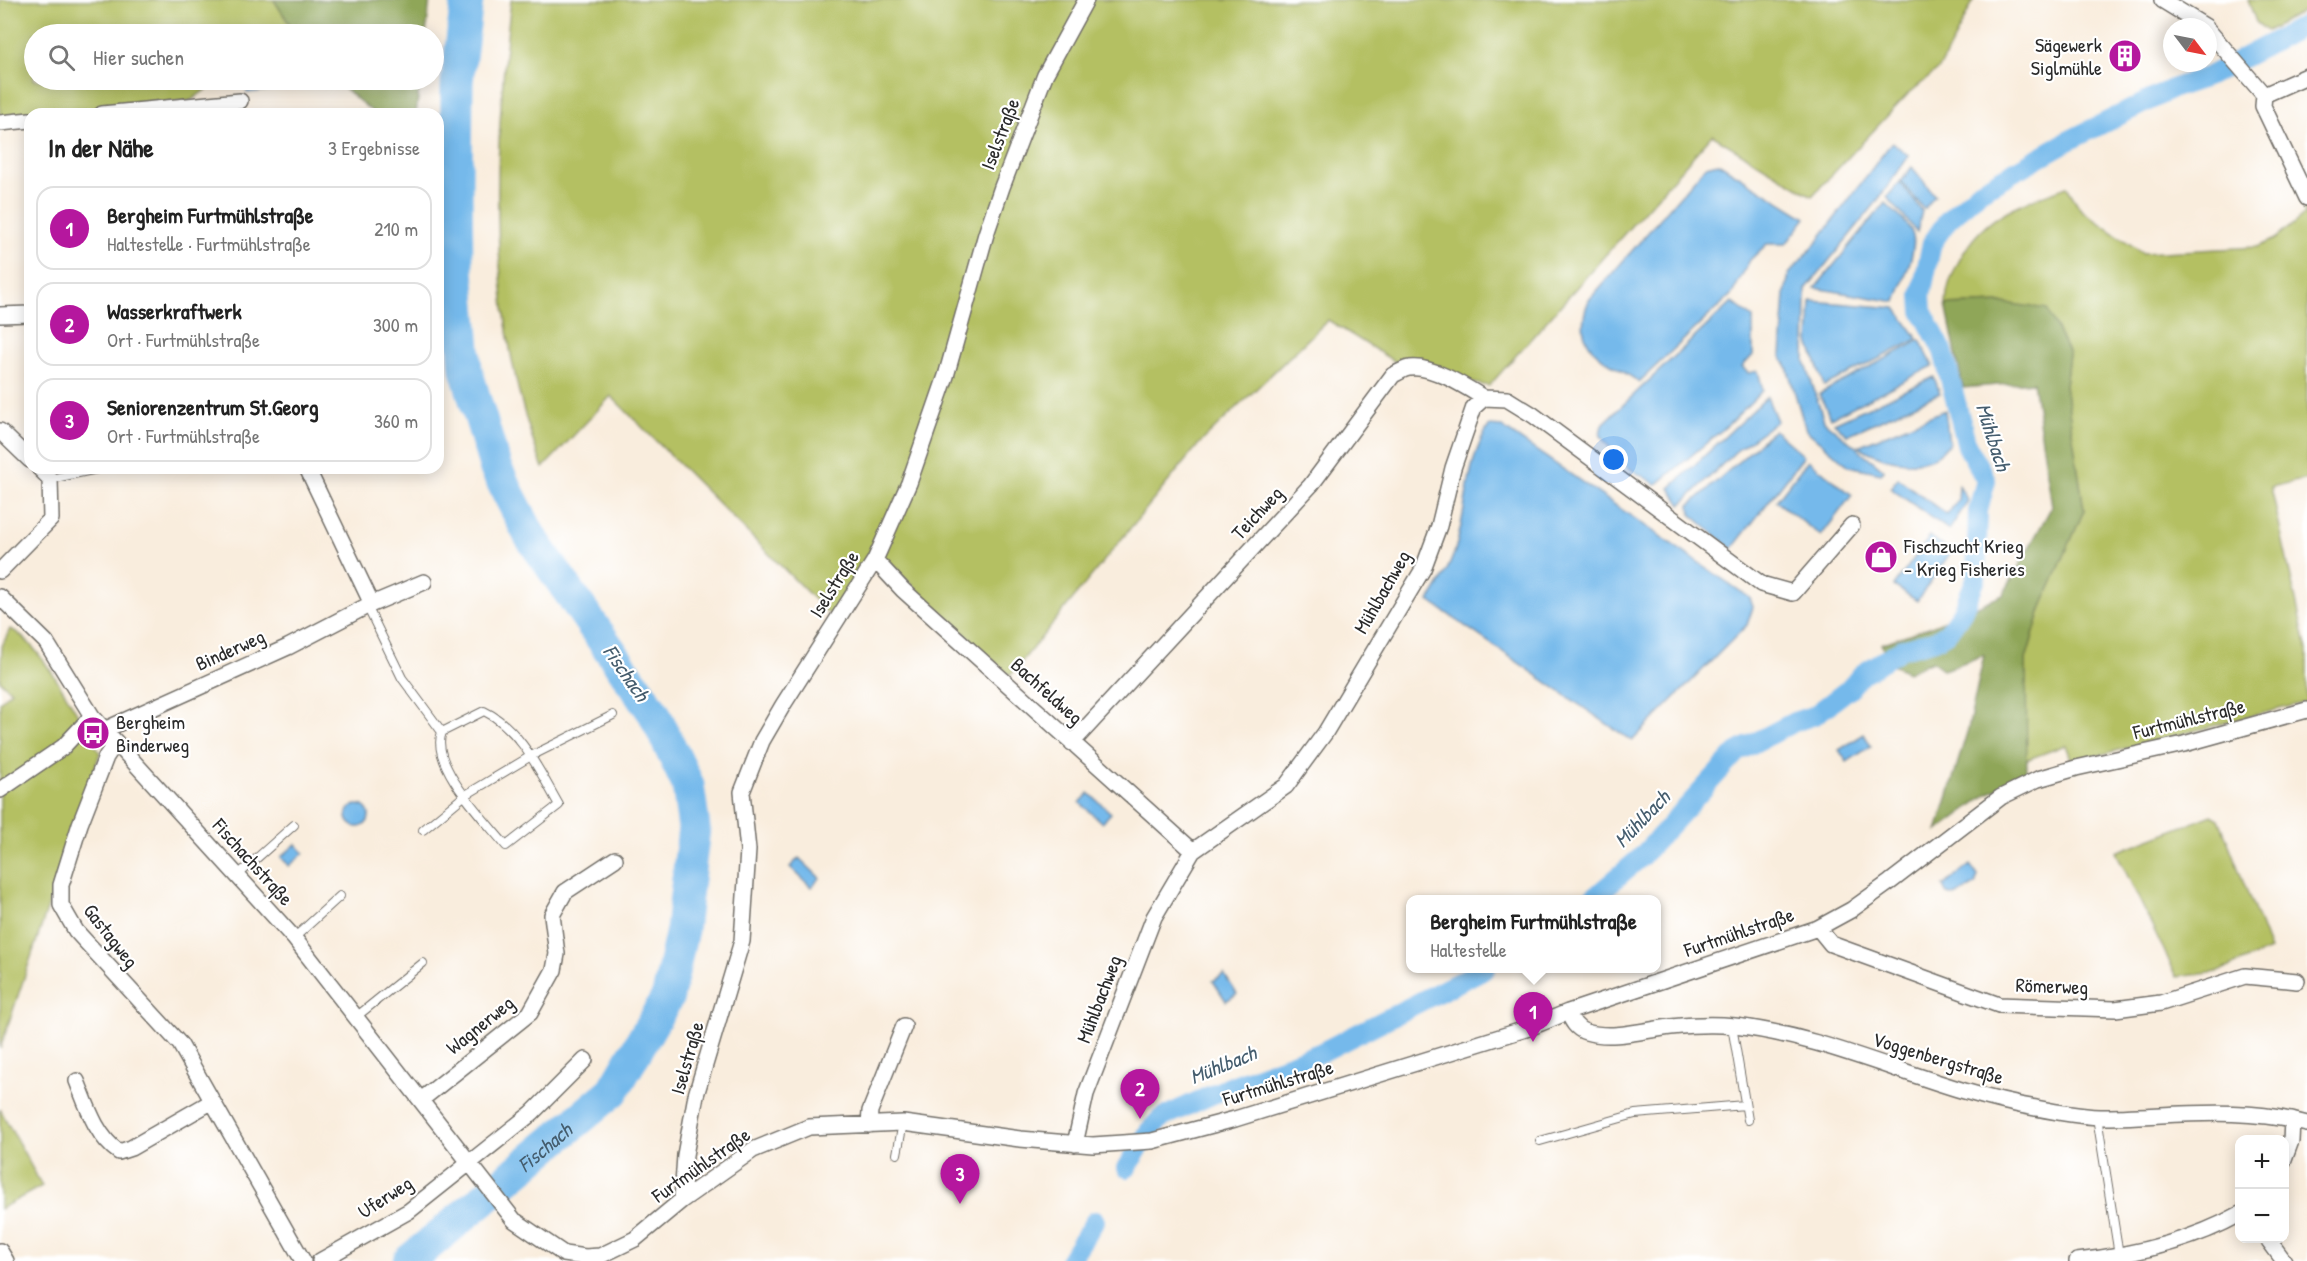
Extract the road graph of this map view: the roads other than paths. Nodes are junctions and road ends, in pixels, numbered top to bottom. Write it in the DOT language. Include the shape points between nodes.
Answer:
graph roads {
  1 [pos="1086,0"];
  2 [pos="2162,0"];
  3 [pos="2191,18"];
  4 [pos="2217,39"];
  5 [pos="2307,76"];
  6 [pos="2264,95"];
  7 [pos="240,101"];
  8 [pos="166,108"];
  9 [pos="24,121"];
  10 [pos="0,123"];
  11 [pos="2307,198"];
  12 [pos="24,314"];
  13 [pos="0,315"];
  14 [pos="1484,398"];
  15 [pos="0,431"];
  16 [pos="24,453"];
  17 [pos="45,474"];
  18 [pos="310,474"];
  19 [pos="1852,525"];
  20 [pos="875,560"];
  21 [pos="0,571"];
  22 [pos="424,582"];
  23 [pos="0,597"];
  24 [pos="370,605"];
  25 [pos="2307,710"];
  26 [pos="613,715"];
  27 [pos="92,716"];
  28 [pos="104,730"];
  29 [pos="442,732"];
  30 [pos="116,742"];
  31 [pos="1072,743"];
  32 [pos="531,756"];
  33 [pos="0,790"];
  34 [pos="464,796"];
  35 [pos="294,825"];
  36 [pos="423,830"];
  37 [pos="1193,851"];
  38 [pos="615,859"];
  39 [pos="238,875"];
  40 [pos="340,896"];
  41 [pos="1818,928"];
  42 [pos="294,938"];
  43 [pos="423,963"];
  44 [pos="2297,981"];
  45 [pos="1568,1012"];
  46 [pos="356,1017"];
  47 [pos="904,1026"];
  48 [pos="1732,1026"];
  49 [pos="585,1060"];
  50 [pos="77,1081"];
  51 [pos="421,1100"];
  52 [pos="211,1102"];
  53 [pos="1745,1105"];
  54 [pos="2097,1117"];
  55 [pos="1748,1120"];
  56 [pos="2300,1122"];
  57 [pos="903,1123"];
  58 [pos="868,1125"];
  59 [pos="1540,1141"];
  60 [pos="1075,1144"];
  61 [pos="2289,1146"];
  62 [pos="897,1154"];
  63 [pos="469,1162"];
  64 [pos="682,1200"];
  65 [pos="2235,1217"];
  66 [pos="2270,1243"];
  67 [pos="0,1251"];
  68 [pos="2119,1254"];
  69 [pos="564,1257"];
  70 [pos="6,1261"];
  71 [pos="303,1261"];
  72 [pos="320,1261"];
  73 [pos="2077,1261"];
  74 [pos="2283,1261"];
  1 -- 20 [label="street, Iselstraße" via="1045,75 1023,133 986,234 922,450"];
  2 -- 3 [label="street"];
  4 -- 6 [label="street"];
  5 -- 6 [label="street"];
  6 -- 11 [label="street" via="2263,106"];
  7 -- 8 [label="street"];
  9 -- 10 [label="street"];
  12 -- 13 [label="street"];
  14 -- 19 [label="street" via="1507,399 1533,415 1761,584 1793,593"];
  14 -- 31 [label="street, Teichweg" via="1423,369 1409,368 1393,375 1311,485"];
  14 -- 37 [label="street, Mühlbachweg" via="1474,407 1423,569 1325,733 1286,786"];
  15 -- 16 [label="street"];
  17 -- 21 [label="street" via="51,519"];
  18 -- 24 [label="street"];
  20 -- 31 [label="street, Bachfeldweg"];
  20 -- 64 [label="street, Iselstraße" via="762,741 742,792 748,850 742,941 696,1095"];
  22 -- 24 [label="street, Binderweg"];
  23 -- 27 [label="street, Fischachstraße" via="46,642"];
  24 -- 28 [label="street, Binderweg" via="288,647"];
  24 -- 29 [label="lane" via="402,678"];
  25 -- 41 [label="street, Furtmühlstraße" via="2038,780 2001,797 1851,910"];
  26 -- 32 [label="lane"];
  27 -- 28 [label="street, Fischachstraße"];
  27 -- 33 [label="street" via="63,747"];
  28 -- 30 [label="street, Fischachstraße"];
  29 -- 32 [label="lane" via="484,711 499,718"];
  29 -- 34 [label="lane" via="442,757"];
  30 -- 39 [label="street, Fischachstraße"];
  30 -- 52 [label="street, Gastagweg" via="106,757 80,824 62,885 61,904 76,931 180,1044"];
  31 -- 37 [label="street, Bachfeldweg"];
  32 -- 34 [label="lane"];
  32 -- 34 [label="lane" via="559,805 506,846"];
  34 -- 36 [label="lane"];
  35 -- 39 [label="lane"];
  37 -- 60 [label="street, Mühlbachweg" via="1154,917 1136,961 1086,1094"];
  38 -- 51 [label="street, Wagnerweg" via="565,892 552,915 558,954 554,970 530,1013"];
  39 -- 42 [label="street, Fischachstraße"];
  40 -- 42 [label="lane"];
  41 -- 44 [label="street, Römerweg" via="1831,944 1999,1005 2115,1009 2162,1003 2245,976"];
  41 -- 45 [label="street, Furtmühlstraße"];
  42 -- 46 [label="street, Fischachstraße"];
  43 -- 46 [label="lane"];
  45 -- 48 [label="street, Voggenbergstraße" via="1572,1022 1583,1031 1599,1034"];
  45 -- 60 [label="street, Furtmühlstraße" via="1529,1029 1152,1141"];
  46 -- 51 [label="street, Fischachstraße"];
  47 -- 58 [label="street"];
  48 -- 53 [label="lane"];
  48 -- 54 [label="street, Voggenbergstraße" via="1780,1033 1827,1046 1953,1088 2034,1108"];
  49 -- 63 [label="street" via="532,1113"];
  50 -- 52 [label="street" via="90,1114 106,1140 119,1152"];
  51 -- 63 [label="street, Fischachstraße"];
  52 -- 71 [label="street, Gastagweg"];
  53 -- 55 [label="lane"];
  53 -- 59 [label="lane" via="1635,1114"];
  54 -- 56 [label="street, Voggenbergstraße" via="2216,1114"];
  54 -- 68 [label="lane"];
  56 -- 61 [label="street"];
  57 -- 58 [label="street, Furtmühlstraße"];
  57 -- 60 [label="street, Furtmühlstraße"];
  57 -- 62 [label="lane"];
  58 -- 64 [label="street, Furtmühlstraße" via="809,1127 753,1150"];
  63 -- 69 [label="street, Fischachstraße" via="508,1214"];
  63 -- 72 [label="street, Uferweg" via="409,1211"];
  64 -- 69 [label="street, Furtmühlstraße" via="635,1239 600,1256"];
  65 -- 68 [label="street" via="2182,1239"];
  66 -- 74 [label="street"];
  67 -- 70 [label="street"];
  68 -- 73 [label="street"];
}
